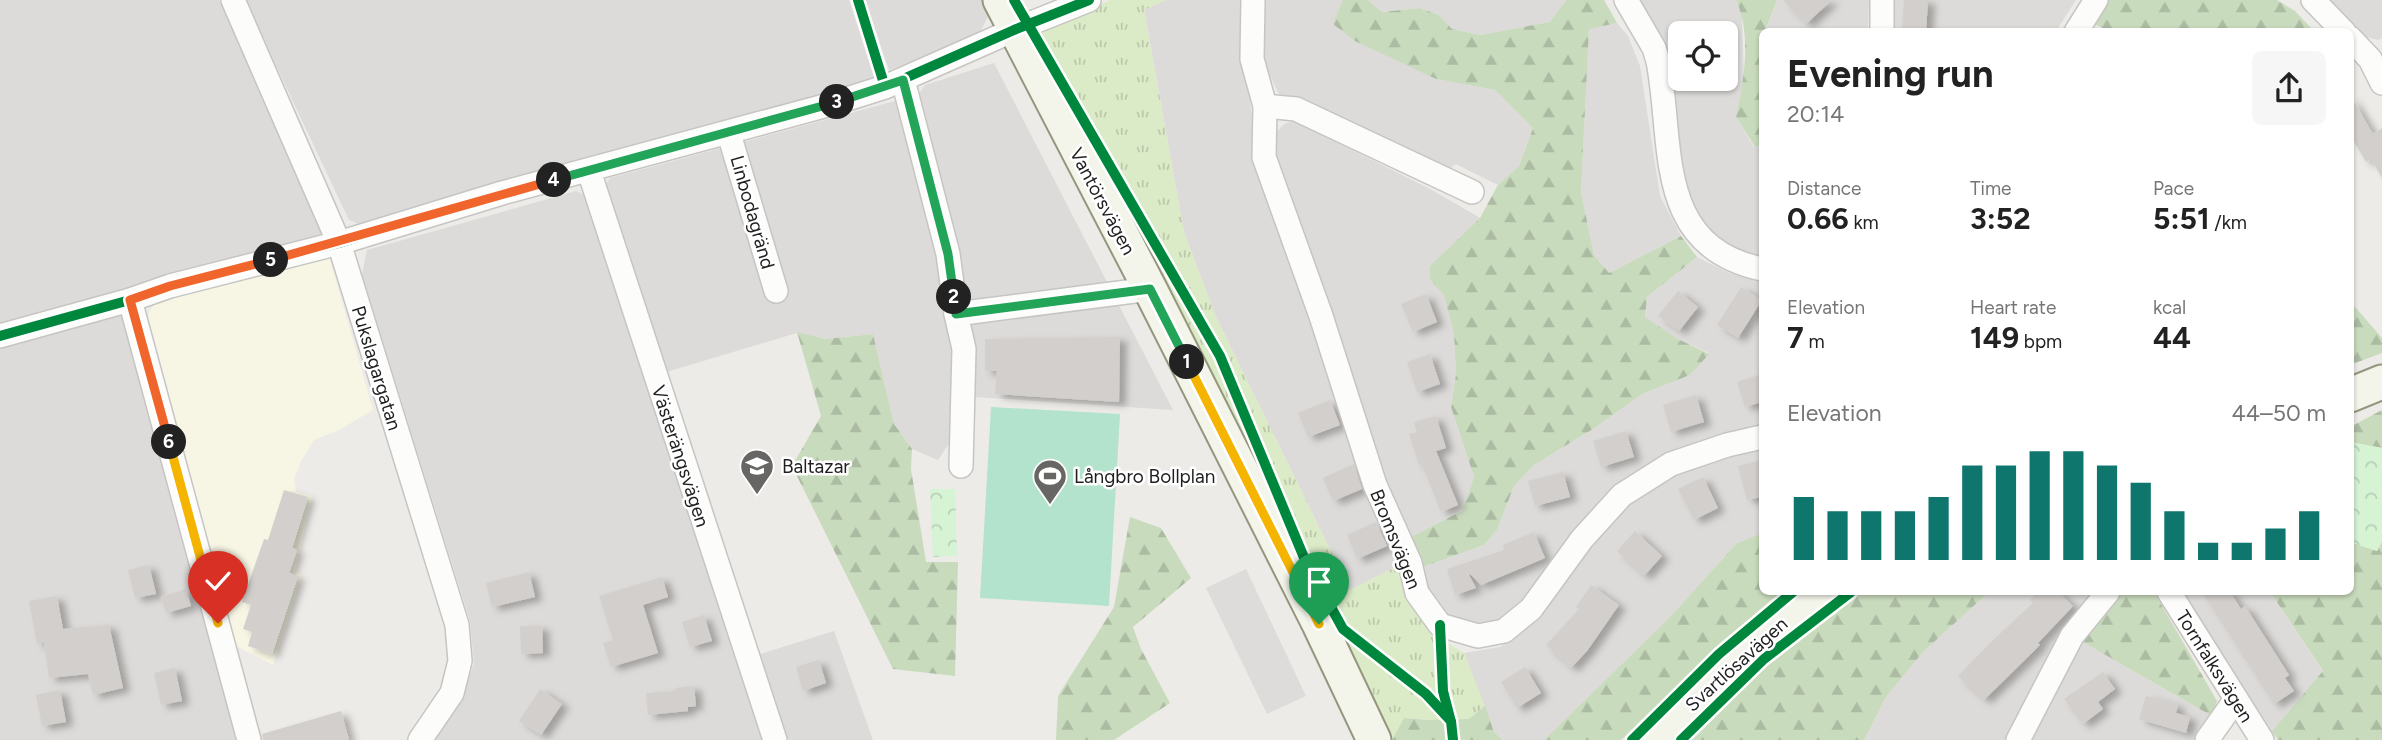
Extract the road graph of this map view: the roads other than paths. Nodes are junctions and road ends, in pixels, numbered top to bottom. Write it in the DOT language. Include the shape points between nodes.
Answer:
graph roads {
  1 [pos="233,0"];
  2 [pos="1000,0"];
  3 [pos="1089,0"];
  4 [pos="1253,0"];
  5 [pos="1626,0"];
  6 [pos="1882,0"];
  7 [pos="2096,0"];
  8 [pos="2313,0"];
  9 [pos="1882,28"];
  10 [pos="2078,28"];
  11 [pos="2340,28"];
  12 [pos="1014,30"];
  13 [pos="2354,41"];
  14 [pos="2376,56"];
  15 [pos="903,80"];
  16 [pos="2382,83"];
  17 [pos="1265,106"];
  18 [pos="729,134"];
  19 [pos="589,171"];
  20 [pos="1472,192"];
  21 [pos="339,243"];
  22 [pos="1759,268"];
  23 [pos="1150,289"];
  24 [pos="776,291"];
  25 [pos="130,300"];
  26 [pos="956,314"];
  27 [pos="0,335"];
  28 [pos="2382,382"];
  29 [pos="2354,392"];
  30 [pos="1759,438"];
  31 [pos="961,466"];
  32 [pos="1817,595"];
  33 [pos="2106,595"];
  34 [pos="2171,595"];
  35 [pos="2236,699"];
  36 [pos="249,740"];
  37 [pos="420,740"];
  38 [pos="775,740"];
  39 [pos="1374,740"];
  40 [pos="1654,740"];
  41 [pos="2018,740"];
  42 [pos="2207,740"];
  43 [pos="2262,740"];
  1 -- 21 [label="street, Pukslagargatan"];
  2 -- 12 [label="street, Vantörsvägen"];
  3 -- 12 [label="street"];
  4 -- 17 [label="street, Bromsvägen" via="1252,59"];
  5 -- 22 [label="street" via="1658,61 1671,173 1688,220 1718,252"];
  6 -- 9 [label="street"];
  7 -- 10 [label="street"];
  8 -- 11 [label="street"];
  12 -- 15 [label="street"];
  12 -- 23 [label="street, Vantörsvägen"];
  13 -- 14 [label="street"];
  14 -- 16 [label="street"];
  15 -- 18 [label="street"];
  15 -- 26 [label="street" via="948,254"];
  17 -- 20 [label="street" via="1296,108"];
  17 -- 30 [label="street, Bromsvägen" via="1264,157 1375,485 1410,563 1417,593 1440,625 1478,636 1504,631 1531,609 1582,539 1622,495 1671,464"];
  18 -- 19 [label="street"];
  18 -- 24 [label="street, Linbodagränd"];
  19 -- 21 [label="street"];
  19 -- 38 [label="street, Västerängsvägen"];
  21 -- 25 [label="street"];
  21 -- 37 [label="street, Pukslagargatan" via="457,625 460,662 452,693"];
  23 -- 26 [label="street"];
  23 -- 39 [label="street, Vantörsvägen"];
  25 -- 27 [label="street"];
  25 -- 36 [label="street"];
  26 -- 31 [label="street" via="964,349"];
  28 -- 29 [label="street"];
  32 -- 40 [label="street, Svartlösavägen" via="1715,680"];
  33 -- 41 [label="street" via="2072,636"];
  34 -- 35 [label="street, Tornfalksvägen"];
  35 -- 42 [label="street"];
  35 -- 43 [label="street, Tornfalksvägen"];
}
